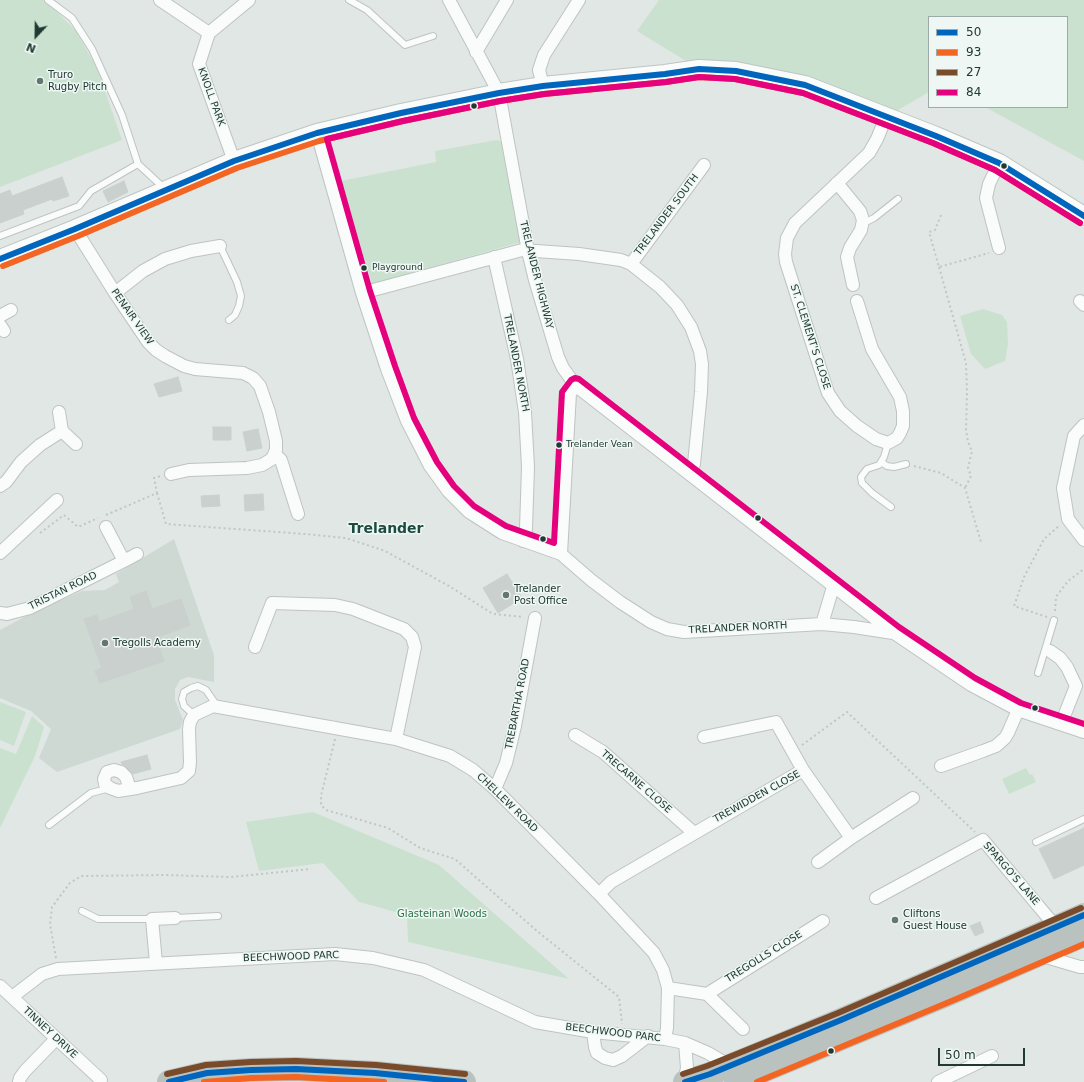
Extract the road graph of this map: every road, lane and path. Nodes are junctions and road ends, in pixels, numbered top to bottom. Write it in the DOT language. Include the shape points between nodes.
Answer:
graph roads {
  1 [pos="48,0"];
  2 [pos="160,0"];
  3 [pos="249,0"];
  4 [pos="349,0"];
  5 [pos="449,0"];
  6 [pos="507,0"];
  7 [pos="579,0"];
  8 [pos="209,33"];
  9 [pos="433,36"];
  10 [pos="476,52"];
  11 [pos="543,86"];
  12 [pos="499,93"];
  13 [pos="886,117"];
  14 [pos="317,133"];
  15 [pos="234,161"];
  16 [pos="999,163"];
  17 [pos="138,164"];
  18 [pos="704,165"];
  19 [pos="837,183"];
  20 [pos="166,190"];
  21 [pos="898,199"];
  22 [pos="941,215"];
  23 [pos="1084,216"];
  24 [pos="863,220"];
  25 [pos="75,229"];
  26 [pos="0,236"];
  27 [pos="220,246"];
  28 [pos="999,248"];
  29 [pos="528,251"];
  30 [pos="494,257"];
  31 [pos="0,259"];
  32 [pos="631,264"];
  33 [pos="939,266"];
  34 [pos="853,285"];
  35 [pos="115,293"];
  36 [pos="362,293"];
  37 [pos="857,301"];
  38 [pos="11,310"];
  39 [pos="0,316"];
  40 [pos="228,320"];
  41 [pos="576,386"];
  42 [pos="60,412"];
  43 [pos="1084,425"];
  44 [pos="62,430"];
  45 [pos="888,442"];
  46 [pos="76,444"];
  47 [pos="275,454"];
  48 [pos="881,462"];
  49 [pos="906,464"];
  50 [pos="689,473"];
  51 [pos="171,474"];
  52 [pos="0,486"];
  53 [pos="965,488"];
  54 [pos="157,494"];
  55 [pos="57,500"];
  56 [pos="891,507"];
  57 [pos="298,514"];
  58 [pos="1068,519"];
  59 [pos="30,525"];
  60 [pos="106,527"];
  61 [pos="1084,540"];
  62 [pos="523,541"];
  63 [pos="981,542"];
  64 [pos="0,553"];
  65 [pos="137,554"];
  66 [pos="561,554"];
  67 [pos="124,561"];
  68 [pos="1084,569"];
  69 [pos="833,587"];
  70 [pos="0,613"];
  71 [pos="535,618"];
  72 [pos="1054,620"];
  73 [pos="822,624"];
  74 [pos="894,633"];
  75 [pos="255,647"];
  76 [pos="1048,650"];
  77 [pos="1038,673"];
  78 [pos="217,706"];
  79 [pos="1018,710"];
  80 [pos="194,716"];
  81 [pos="1061,724"];
  82 [pos="338,728"];
  83 [pos="1084,732"];
  84 [pos="575,735"];
  85 [pos="704,737"];
  86 [pos="396,739"];
  87 [pos="793,752"];
  88 [pos="941,766"];
  89 [pos="803,770"];
  90 [pos="110,788"];
  91 [pos="130,789"];
  92 [pos="495,789"];
  93 [pos="913,798"];
  94 [pos="1084,819"];
  95 [pos="49,824"];
  96 [pos="694,833"];
  97 [pos="851,838"];
  98 [pos="983,840"];
  99 [pos="1036,842"];
  100 [pos="818,862"];
  101 [pos="311,869"];
  102 [pos="599,894"];
  103 [pos="876,898"];
  104 [pos="82,911"];
  105 [pos="1084,915"];
  106 [pos="218,916"];
  107 [pos="175,918"];
  108 [pos="152,919"];
  109 [pos="822,921"];
  110 [pos="1056,927"];
  111 [pos="1084,935"];
  112 [pos="1038,955"];
  113 [pos="156,963"];
  114 [pos="1084,966"];
  115 [pos="58,968"];
  116 [pos="0,986"];
  117 [pos="668,988"];
  118 [pos="707,994"];
  119 [pos="12,997"];
  120 [pos="743,1028"];
  121 [pos="593,1032"];
  122 [pos="623,1034"];
  123 [pos="648,1036"];
  124 [pos="56,1039"];
  125 [pos="665,1039"];
  126 [pos="685,1043"];
  127 [pos="992,1056"];
  128 [pos="740,1077"];
  129 [pos="101,1080"];
  130 [pos="19,1082"];
  131 [pos="170,1082"];
  132 [pos="464,1082"];
  133 [pos="684,1082"];
  134 [pos="938,1082"];
  1 -- 17 [label="lane" via="72,18 92,49 122,114"];
  2 -- 8 [label="street"];
  3 -- 8 [label="street"];
  4 -- 9 [label="lane" via="367,10 405,45"];
  5 -- 10 [label="street, TRELANDER HIGHWAY"];
  6 -- 10 [label="street"];
  7 -- 11 [label="street" via="544,55 539,70"];
  8 -- 15 [label="street, KNOLL PARK" via="199,64"];
  10 -- 12 [label="street, TRELANDER HIGHWAY"];
  11 -- 12 [label="street"];
  11 -- 13 [label="street" via="699,69 736,71 805,85"];
  12 -- 14 [label="street"];
  12 -- 29 [label="street, TRELANDER HIGHWAY"];
  13 -- 16 [label="street"];
  13 -- 19 [label="street, ST. CLEMENT'S CLOSE" via="869,153"];
  14 -- 15 [label="street"];
  14 -- 36 [label="street"];
  15 -- 20 [label="street"];
  16 -- 23 [label="street"];
  16 -- 28 [label="street" via="989,184 986,198"];
  17 -- 20 [label="lane"];
  17 -- 26 [label="lane" via="90,191 79,206"];
  18 -- 32 [label="street, TRELANDER SOUTH"];
  19 -- 24 [label="street" via="860,211"];
  19 -- 45 [label="street, ST. CLEMENT'S CLOSE" via="793,226 787,238 786,262 828,393 840,411 857,426 876,439"];
  20 -- 25 [label="street"];
  21 -- 24 [label="lane" via="874,218"];
  22 -- 33 [label="path" via="936,230 929,232"];
  24 -- 34 [label="street" via="861,230 847,257"];
  25 -- 31 [label="street"];
  25 -- 35 [label="street, PENAIR VIEW"];
  27 -- 35 [label="street" via="190,251 165,259 143,271"];
  27 -- 40 [label="lane" via="241,296 235,315"];
  28 -- 33 [label="path" via="993,252"];
  29 -- 30 [label="street, TRELANDER SOUTH" via="522,250"];
  29 -- 32 [label="street, TRELANDER SOUTH" via="579,254"];
  29 -- 41 [label="street, TRELANDER HIGHWAY" via="553,346 563,368"];
  30 -- 36 [label="street, TRELANDER SOUTH"];
  30 -- 62 [label="street, TRELANDER NORTH" via="517,359 525,412 528,467 526,529"];
  32 -- 50 [label="street, TRELANDER SOUTH" via="678,305 691,327 700,351 701,392 694,464"];
  33 -- 53 [label="path" via="966,363 966,430 972,452 968,468 971,476"];
  35 -- 47 [label="street, PENAIR VIEW" via="148,342 164,356 195,369 243,373 257,382 269,412 276,441"];
  36 -- 62 [label="street" via="407,421 430,466 469,512 502,534"];
  37 -- 45 [label="street" via="872,349 902,404 902,430 897,438"];
  38 -- 39 [label="street"];
  41 -- 50 [label="street, TRELANDER HIGHWAY"];
  41 -- 66 [label="street" via="570,393"];
  42 -- 44 [label="street"];
  43 -- 58 [label="street" via="1074,436 1063,488"];
  44 -- 46 [label="street"];
  44 -- 52 [label="street" via="21,462"];
  45 -- 48 [label="lane"];
  47 -- 51 [label="street" via="267,462 248,468 189,470"];
  47 -- 57 [label="street, PENAIR VIEW" via="281,460"];
  48 -- 49 [label="lane" via="894,467"];
  48 -- 56 [label="lane" via="867,469 861,477 862,483"];
  49 -- 53 [label="path" via="941,472"];
  50 -- 69 [label="street, TRELANDER HIGHWAY"];
  51 -- 54 [label="path" via="154,478"];
  53 -- 63 [label="path"];
  54 -- 59 [label="path" via="78,527 64,515 38,534"];
  54 -- 71 [label="path" via="166,524 346,538 385,551 449,586 493,614"];
  55 -- 59 [label="street"];
  58 -- 61 [label="street"];
  58 -- 72 [label="path" via="1044,539 1024,577 1014,606"];
  59 -- 64 [label="street"];
  60 -- 67 [label="street"];
  62 -- 66 [label="street"];
  65 -- 67 [label="street, TRISTAN ROAD"];
  66 -- 73 [label="street, TRELANDER NORTH" via="620,602 666,629 684,632"];
  67 -- 70 [label="street, TRISTAN ROAD" via="30,608 7,614"];
  68 -- 72 [label="path" via="1068,581 1056,597"];
  69 -- 73 [label="street"];
  69 -- 74 [label="street, TRELANDER HIGHWAY"];
  71 -- 92 [label="street, TREBARTHA ROAD" via="515,726 506,763"];
  72 -- 76 [label="lane"];
  73 -- 74 [label="street, TRELANDER NORTH"];
  74 -- 79 [label="street, TRELANDER HIGHWAY" via="971,686"];
  75 -- 86 [label="street" via="272,604 335,605 353,609 404,629 412,637 414,647"];
  76 -- 77 [label="lane"];
  76 -- 81 [label="street" via="1060,658 1076,686"];
  78 -- 80 [label="street"];
  78 -- 80 [label="lane" via="206,690 198,686 190,688 184,692 182,699 184,706"];
  78 -- 82 [label="street, CHELLEW ROAD"];
  79 -- 81 [label="street, TRELANDER HIGHWAY"];
  79 -- 88 [label="street" via="1005,738 996,746"];
  80 -- 91 [label="street" via="189,729 188,771 181,778"];
  81 -- 83 [label="street, TRELANDER HIGHWAY"];
  82 -- 86 [label="street, CHELLEW ROAD"];
  82 -- 122 [label="path" via="320,796 321,805 326,810 388,828 420,848 454,859 536,931 619,997"];
  84 -- 96 [label="street, TRECARNE CLOSE" via="603,752"];
  85 -- 87 [label="street" via="776,722"];
  86 -- 92 [label="street, CHELLEW ROAD" via="450,756 474,770"];
  87 -- 89 [label="street"];
  87 -- 98 [label="path" via="847,712"];
  89 -- 96 [label="street, TREWIDDEN CLOSE"];
  89 -- 97 [label="street, TREWIDDEN CLOSE"];
  90 -- 91 [label="street" via="118,791"];
  90 -- 91 [label="street" via="104,779 107,772 114,770 126,777"];
  90 -- 95 [label="lane" via="91,793"];
  92 -- 102 [label="street, CHELLEW ROAD"];
  93 -- 97 [label="street"];
  94 -- 99 [label="lane"];
  96 -- 102 [label="street, TREWIDDEN CLOSE" via="611,882"];
  97 -- 100 [label="street"];
  98 -- 103 [label="street, SPARGO'S LANE"];
  98 -- 110 [label="street, SPARGO'S LANE"];
  101 -- 115 [label="path" via="230,877 81,876 70,883 52,907 50,924"];
  102 -- 117 [label="street, CHELLEW ROAD" via="654,953 663,970"];
  104 -- 108 [label="lane" via="98,919"];
  105 -- 110 [label="highway"];
  106 -- 107 [label="lane"];
  107 -- 108 [label="street"];
  108 -- 113 [label="street"];
  109 -- 118 [label="street, TREGOLLS CLOSE"];
  110 -- 128 [label="highway" via="849,1017"];
  111 -- 112 [label="highway"];
  112 -- 114 [label="street"];
  112 -- 128 [label="highway" via="851,1034"];
  113 -- 115 [label="street, BEECHWOOD PARC"];
  113 -- 121 [label="street, BEECHWOOD PARC" via="335,954 373,958 424,970 535,1022"];
  115 -- 119 [label="street, BEECHWOOD PARC" via="42,974"];
  116 -- 119 [label="street, TINNEY DRIVE"];
  117 -- 118 [label="street"];
  117 -- 125 [label="street, CHELLEW ROAD"];
  118 -- 120 [label="street"];
  119 -- 124 [label="street, TINNEY DRIVE"];
  121 -- 122 [label="street, BEECHWOOD PARC"];
  121 -- 123 [label="street" via="597,1053 613,1060"];
  122 -- 123 [label="street, BEECHWOOD PARC"];
  123 -- 125 [label="street, BEECHWOOD PARC"];
  124 -- 129 [label="street, TINNEY DRIVE"];
  124 -- 130 [label="street" via="24,1071"];
  125 -- 126 [label="street, BEECHWOOD PARC"];
  126 -- 128 [label="street, BEECHWOOD PARC" via="708,1053"];
  126 -- 133 [label="street" via="687,1068"];
  127 -- 134 [label="street"];
  128 -- 133 [label="highway" via="710,1074"];
  131 -- 132 [label="highway" via="207,1073 296,1069 375,1073"];
}
